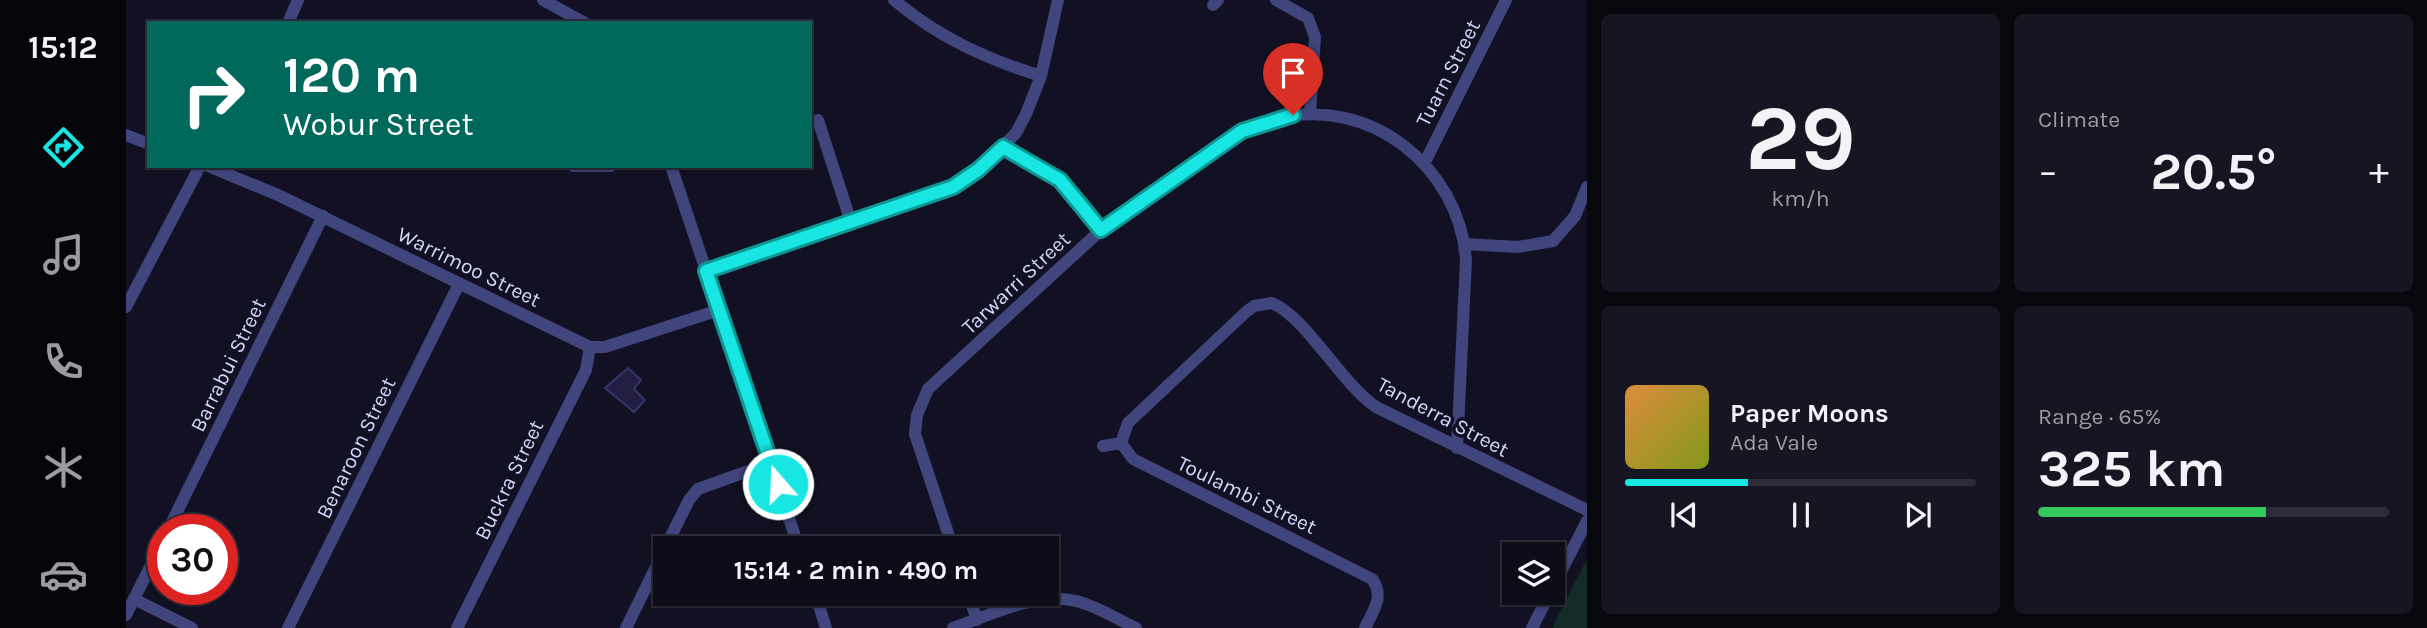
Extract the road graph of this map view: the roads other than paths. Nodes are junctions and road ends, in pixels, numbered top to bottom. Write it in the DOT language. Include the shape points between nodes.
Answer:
graph roads {
  1 [pos="298,0"];
  2 [pos="543,0"];
  3 [pos="894,0"];
  4 [pos="1058,0"];
  5 [pos="1276,0"];
  6 [pos="1506,0"];
  7 [pos="289,21"];
  8 [pos="581,21"];
  9 [pos="1041,76"];
  10 [pos="1310,114"];
  11 [pos="818,120"];
  12 [pos="126,135"];
  13 [pos="147,143"];
  14 [pos="1003,147"];
  15 [pos="1425,162"];
  16 [pos="199,168"];
  17 [pos="217,168"];
  18 [pos="672,168"];
  19 [pos="1587,187"];
  20 [pos="323,216"];
  21 [pos="851,222"];
  22 [pos="1101,230"];
  23 [pos="1465,244"];
  24 [pos="706,271"];
  25 [pos="459,284"];
  26 [pos="126,307"];
  27 [pos="719,310"];
  28 [pos="590,347"];
  29 [pos="1121,443"];
  30 [pos="1103,446"];
  31 [pos="1457,448"];
  32 [pos="771,463"];
  33 [pos="1587,510"];
  34 [pos="176,514"];
  35 [pos="1587,521"];
  36 [pos="671,536"];
  37 [pos="795,536"];
  38 [pos="949,536"];
  39 [pos="1565,564"];
  40 [pos="147,573"];
  41 [pos="653,573"];
  42 [pos="134,599"];
  43 [pos="1544,605"];
  44 [pos="819,606"];
  45 [pos="972,606"];
  46 [pos="126,615"];
  47 [pos="977,620"];
  48 [pos="192,628"];
  49 [pos="288,628"];
  50 [pos="457,628"];
  51 [pos="626,628"];
  52 [pos="826,628"];
  53 [pos="953,628"];
  54 [pos="1136,628"];
  55 [pos="1365,628"];
  56 [pos="1532,628"];
  1 -- 7 [label="street"];
  2 -- 8 [label="street"];
  3 -- 9 [label="street" via="937,33 1002,64"];
  4 -- 9 [label="street"];
  5 -- 10 [label="street" via="1308,18 1315,37"];
  6 -- 15 [label="street, Tuarn Street"];
  9 -- 14 [label="street" via="1026,114"];
  10 -- 15 [label="street, Tarwarri Street" via="1343,117 1377,128"];
  10 -- 22 [label="street, Tarwarri Street" via="1276,118 1242,131"];
  11 -- 21 [label="street"];
  12 -- 13 [label="street"];
  14 -- 21 [label="street" via="953,187"];
  14 -- 22 [label="street" via="1060,180"];
  15 -- 23 [label="street, Tarwarri Street" via="1449,198"];
  16 -- 26 [label="street"];
  17 -- 20 [label="street, Warrimoo Street"];
  18 -- 24 [label="street"];
  19 -- 23 [label="street" via="1575,216 1553,241 1518,247"];
  20 -- 25 [label="street, Warrimoo Street"];
  20 -- 34 [label="street, Barrabui Street"];
  21 -- 24 [label="street"];
  22 -- 38 [label="street, Tarwarri Street" via="928,389 915,434"];
  23 -- 31 [label="street, Tarwarri Street"];
  24 -- 27 [label="street"];
  25 -- 28 [label="street, Warrimoo Street"];
  25 -- 49 [label="street, Benaroon Street"];
  27 -- 28 [label="street" via="605,347"];
  27 -- 32 [label="street"];
  28 -- 50 [label="street, Buckra Street" via="586,370"];
  29 -- 30 [label="street"];
  29 -- 31 [label="street, Tanderra Street" via="1128,424 1246,312 1272,303 1291,315 1362,397"];
  29 -- 55 [label="street, Toulambi Street" via="1133,459 1381,580"];
  31 -- 33 [label="street, Tanderra Street"];
  32 -- 36 [label="street" via="698,489"];
  32 -- 37 [label="street"];
  35 -- 39 [label="street"];
  40 -- 42 [label="street"];
  41 -- 51 [label="street"];
  42 -- 46 [label="street"];
  42 -- 48 [label="street"];
  43 -- 56 [label="street"];
  44 -- 52 [label="street"];
  45 -- 47 [label="street"];
  47 -- 53 [label="street"];
  47 -- 54 [label="street" via="1037,601 1067,599"];
}
